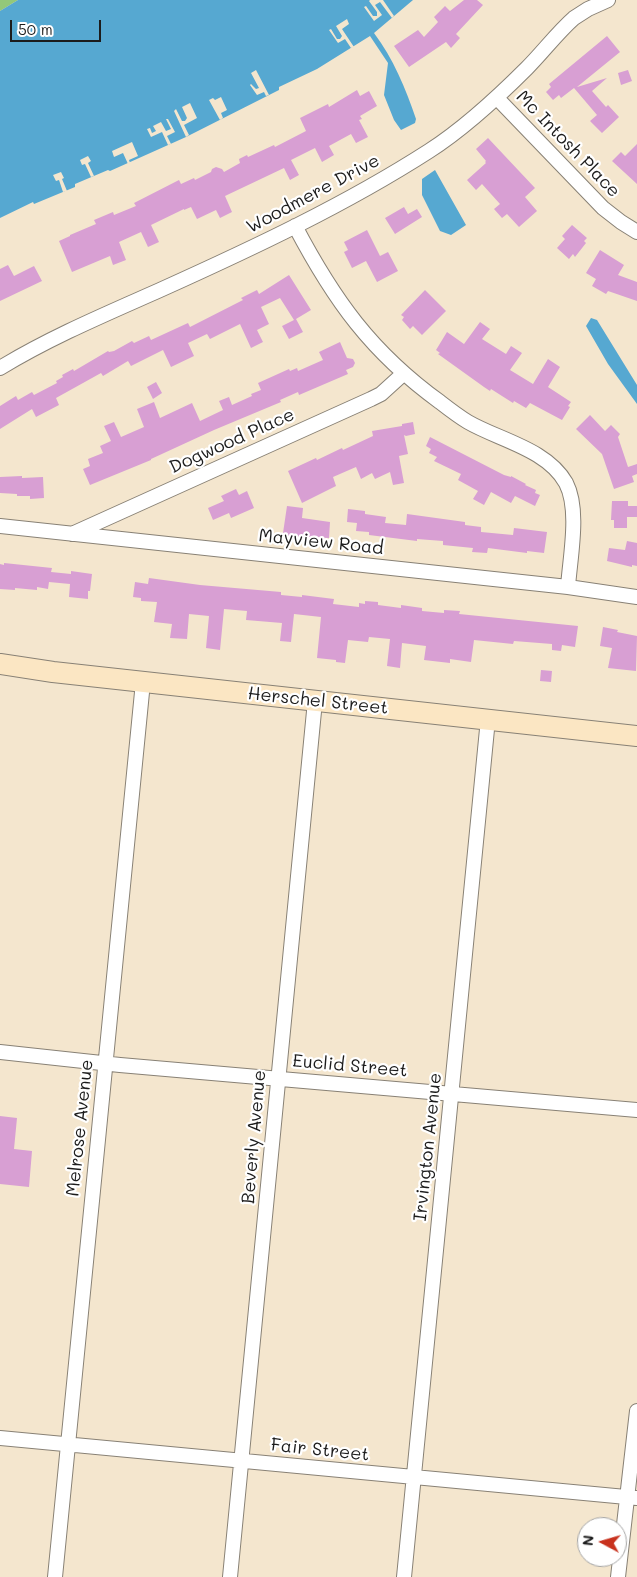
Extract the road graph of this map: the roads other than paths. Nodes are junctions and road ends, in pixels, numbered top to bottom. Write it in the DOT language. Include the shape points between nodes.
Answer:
graph roads {
  1 [pos="608,0"];
  2 [pos="497,98"];
  3 [pos="295,226"];
  4 [pos="637,232"];
  5 [pos="0,368"];
  6 [pos="403,374"];
  7 [pos="0,526"];
  8 [pos="72,535"];
  9 [pos="568,587"];
  10 [pos="637,597"];
  11 [pos="2,663"];
  12 [pos="143,682"];
  13 [pos="315,701"];
  14 [pos="488,720"];
  15 [pos="637,736"];
  16 [pos="0,1052"];
  17 [pos="105,1064"];
  18 [pos="278,1078"];
  19 [pos="452,1094"];
  20 [pos="637,1110"];
  21 [pos="637,1411"];
  22 [pos="0,1438"];
  23 [pos="67,1444"];
  24 [pos="242,1461"];
  25 [pos="415,1478"];
  26 [pos="632,1498"];
  27 [pos="55,1577"];
  28 [pos="230,1577"];
  29 [pos="404,1577"];
  30 [pos="618,1577"];
  1 -- 2 [label="street, Woodmere Drive" via="574,18"];
  2 -- 3 [label="street, Woodmere Drive" via="465,126 395,173"];
  2 -- 4 [label="street, Mc Intosh Place" via="603,208"];
  3 -- 5 [label="street, Woodmere Drive" via="85,323"];
  3 -- 6 [label="street" via="347,313"];
  6 -- 8 [label="street, Dogwood Place" via="371,399"];
  6 -- 9 [label="street" via="468,422 535,454 558,472 574,507"];
  7 -- 8 [label="street, Mayview Road"];
  8 -- 9 [label="street, Mayview Road"];
  9 -- 10 [label="street, Mayview Road"];
  11 -- 12 [label="main road, Herschel Street"];
  12 -- 13 [label="main road, Herschel Street"];
  12 -- 17 [label="street, Melrose Avenue"];
  13 -- 14 [label="main road, Herschel Street"];
  13 -- 18 [label="street, Beverly Avenue"];
  14 -- 15 [label="main road, Herschel Street"];
  14 -- 19 [label="street, Irvington Avenue"];
  16 -- 17 [label="street, Euclid Street"];
  17 -- 18 [label="street, Euclid Street"];
  17 -- 23 [label="street, Melrose Avenue"];
  18 -- 19 [label="street, Euclid Street"];
  18 -- 24 [label="street, Beverly Avenue"];
  19 -- 20 [label="street, Euclid Street"];
  19 -- 25 [label="street, Irvington Avenue"];
  21 -- 26 [label="street"];
  22 -- 23 [label="street, Fair Street"];
  23 -- 24 [label="street, Fair Street"];
  23 -- 27 [label="street, Melrose Avenue"];
  24 -- 25 [label="street, Fair Street"];
  24 -- 28 [label="street, Beverly Avenue"];
  25 -- 26 [label="street, Fair Street"];
  25 -- 29 [label="street, Irvington Avenue"];
  26 -- 30 [label="street"];
}
